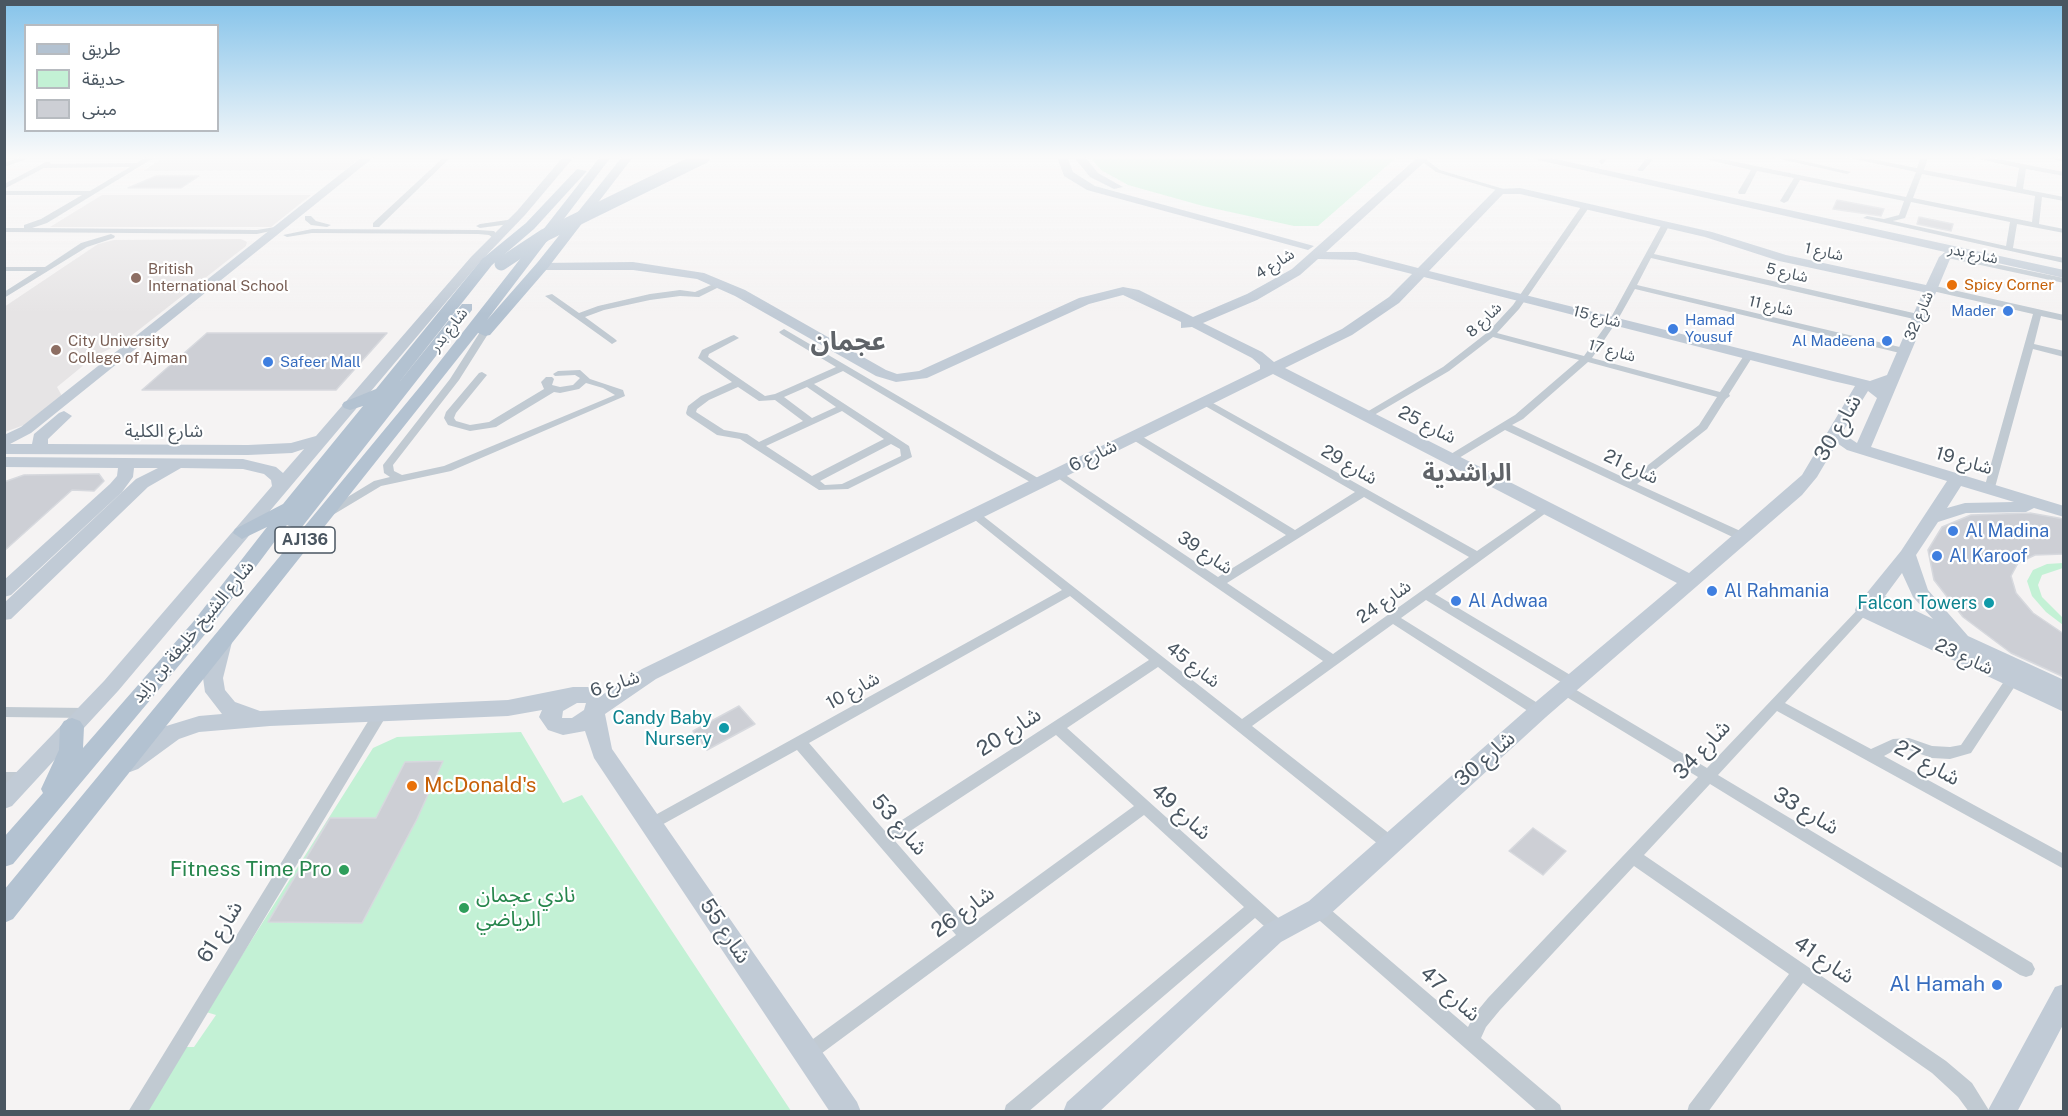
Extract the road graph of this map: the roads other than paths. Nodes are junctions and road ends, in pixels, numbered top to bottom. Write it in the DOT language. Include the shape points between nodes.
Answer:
graph roads {
  1 [pos="64,209"];
  2 [pos="309,209"];
  3 [pos="319,209"];
  4 [pos="393,209"];
  5 [pos="524,209"];
  6 [pos="546,209"];
  7 [pos="557,209"];
  8 [pos="577,209"];
  9 [pos="587,209"];
  10 [pos="595,209"];
  11 [pos="603,209"];
  12 [pos="1171,209"];
  13 [pos="1187,209"];
  14 [pos="1359,209"];
  15 [pos="1366,209"];
  16 [pos="1481,209"];
  17 [pos="1584,209"];
  18 [pos="1600,209"];
  19 [pos="1775,209"];
  20 [pos="1781,209"];
  21 [pos="1904,209"];
  22 [pos="1959,209"];
  23 [pos="2037,209"];
  24 [pos="1902,216"];
  25 [pos="308,218"];
  26 [pos="1867,218"];
  27 [pos="1830,220"];
  28 [pos="2014,220"];
  29 [pos="44,221"];
  30 [pos="514,221"];
  31 [pos="1882,221"];
  32 [pos="1666,224"];
  33 [pos="331,225"];
  34 [pos="376,225"];
  35 [pos="2035,225"];
  36 [pos="468,229"];
  37 [pos="1916,229"];
  38 [pos="47,231"];
  39 [pos="284,231"];
  40 [pos="324,231"];
  41 [pos="2064,231"];
  42 [pos="7,232"];
  43 [pos="1845,232"];
  44 [pos="162,234"];
  45 [pos="496,238"];
  46 [pos="82,240"];
  47 [pos="1334,240"];
  48 [pos="1937,240"];
  49 [pos="262,243"];
  50 [pos="1314,247"];
  51 [pos="556,248"];
  52 [pos="2009,249"];
  53 [pos="1954,250"];
  54 [pos="1649,255"];
  55 [pos="1356,256"];
  56 [pos="2064,261"];
  57 [pos="494,263"];
  58 [pos="542,266"];
  59 [pos="4,268"];
  60 [pos="47,268"];
  61 [pos="2064,268"];
  62 [pos="1421,272"];
  63 [pos="2064,274"];
  64 [pos="2064,281"];
  65 [pos="721,284"];
  66 [pos="1632,286"];
  67 [pos="1931,289"];
  68 [pos="1111,292"];
  69 [pos="4,296"];
  70 [pos="549,296"];
  71 [pos="1522,298"];
  72 [pos="1153,304"];
  73 [pos="1222,306"];
  74 [pos="2038,312"];
  75 [pos="437,313"];
  76 [pos="578,317"];
  77 [pos="1918,317"];
  78 [pos="2064,318"];
  79 [pos="1613,321"];
  80 [pos="1183,323"];
  81 [pos="784,332"];
  82 [pos="483,334"];
  83 [pos="1491,334"];
  84 [pos="734,338"];
  85 [pos="1223,338"];
  86 [pos="612,342"];
  87 [pos="2030,346"];
  88 [pos="1904,351"];
  89 [pos="2064,354"];
  90 [pos="1257,355"];
  91 [pos="1238,356"];
  92 [pos="1298,356"];
  93 [pos="1748,356"];
  94 [pos="1586,359"];
  95 [pos="843,367"];
  96 [pos="1273,368"];
  97 [pos="482,375"];
  98 [pos="1892,378"];
  99 [pos="585,380"];
  100 [pos="1250,380"];
  101 [pos="553,381"];
  102 [pos="738,383"];
  103 [pos="807,384"];
  104 [pos="429,386"];
  105 [pos="1864,388"];
  106 [pos="381,393"];
  107 [pos="1725,396"];
  108 [pos="777,398"];
  109 [pos="66,399"];
  110 [pos="84,399"];
  111 [pos="1886,399"];
  112 [pos="1204,402"];
  113 [pos="350,405"];
  114 [pos="843,407"];
  115 [pos="1365,416"];
  116 [pos="811,422"];
  117 [pos="1505,426"];
  118 [pos="1134,436"];
  119 [pos="321,439"];
  120 [pos="892,439"];
  121 [pos="4,441"];
  122 [pos="1831,441"];
  123 [pos="758,446"];
  124 [pos="1858,448"];
  125 [pos="4,449"];
  126 [pos="272,449"];
  127 [pos="38,456"];
  128 [pos="1450,459"];
  129 [pos="4,462"];
  130 [pos="127,463"];
  131 [pos="181,464"];
  132 [pos="255,466"];
  133 [pos="1057,474"];
  134 [pos="4,475"];
  135 [pos="400,478"];
  136 [pos="811,481"];
  137 [pos="1956,481"];
  138 [pos="1039,483"];
  139 [pos="1630,484"];
  140 [pos="281,487"];
  141 [pos="1990,489"];
  142 [pos="1364,492"];
  143 [pos="291,506"];
  144 [pos="1546,508"];
  145 [pos="2064,512"];
  146 [pos="974,514"];
  147 [pos="325,516"];
  148 [pos="1931,518"];
  149 [pos="242,533"];
  150 [pos="1295,535"];
  151 [pos="1743,537"];
  152 [pos="83,538"];
  153 [pos="59,540"];
  154 [pos="1907,555"];
  155 [pos="1478,557"];
  156 [pos="246,569"];
  157 [pos="1691,582"];
  158 [pos="1218,583"];
  159 [pos="4,591"];
  160 [pos="1070,591"];
  161 [pos="1426,594"];
  162 [pos="1869,604"];
  163 [pos="4,614"];
  164 [pos="1392,618"];
  165 [pos="222,642"];
  166 [pos="1982,652"];
  167 [pos="1158,661"];
  168 [pos="1333,661"];
  169 [pos="2012,680"];
  170 [pos="1568,686"];
  171 [pos="2064,689"];
  172 [pos="584,704"];
  173 [pos="1776,704"];
  174 [pos="2064,704"];
  175 [pos="508,708"];
  176 [pos="1539,711"];
  177 [pos="4,712"];
  178 [pos="380,714"];
  179 [pos="270,718"];
  180 [pos="80,720"];
  181 [pos="558,725"];
  182 [pos="1056,726"];
  183 [pos="1242,726"];
  184 [pos="799,742"];
  185 [pos="602,752"];
  186 [pos="1871,756"];
  187 [pos="117,774"];
  188 [pos="1708,776"];
  189 [pos="4,778"];
  190 [pos="24,778"];
  191 [pos="4,800"];
  192 [pos="1144,807"];
  193 [pos="43,812"];
  194 [pos="652,823"];
  195 [pos="884,840"];
  196 [pos="1389,843"];
  197 [pos="4,856"];
  198 [pos="1632,856"];
  199 [pos="2062,861"];
  200 [pos="1256,908"];
  201 [pos="1318,909"];
  202 [pos="4,911"];
  203 [pos="1279,929"];
  204 [pos="967,936"];
  205 [pos="2026,969"];
  206 [pos="1801,972"];
  207 [pos="2064,996"];
  208 [pos="1470,1041"];
  209 [pos="808,1053"];
  210 [pos="137,1112"];
  211 [pos="847,1112"];
  212 [pos="1013,1112"];
  213 [pos="1077,1112"];
  214 [pos="1552,1112"];
  215 [pos="1696,1112"];
  216 [pos="1981,1112"];
  217 [pos="2001,1112"];
  1 -- 29 [label="street"];
  2 -- 39 [label="street"];
  3 -- 25 [label="street"];
  4 -- 34 [label="street"];
  5 -- 30 [label="street"];
  6 -- 57 [label="main road, شارع الشيخ خليفة بن زايد / AJ136"];
  7 -- 104 [label="main road, شارع الشيخ خليفة بن زايد / AJ136"];
  8 -- 57 [label="main road, bridge" via="553,221"];
  9 -- 51 [label="main road, شارع الشيخ خليفة بن زايد"];
  10 -- 57 [label="main road, شارع بدر, bridge"];
  11 -- 51 [label="main road"];
  12 -- 50 [label="street"];
  13 -- 50 [label="street"];
  14 -- 50 [label="street, شارع 4"];
  15 -- 47 [label="street, شارع 4"];
  16 -- 62 [label="street, شارع 6"];
  17 -- 71 [label="street, شارع 8"];
  18 -- 32 [label="street, شارع 1"];
  19 -- 27 [label="street, شارع بدر"];
  20 -- 27 [label="street, شارع بدر"];
  21 -- 24 [label="street"];
  22 -- 28 [label="street"];
  23 -- 35 [label="street"];
  24 -- 31 [label="street"];
  24 -- 37 [label="street"];
  25 -- 33 [label="street" via="314,223"];
  25 -- 39 [label="street"];
  26 -- 27 [label="street"];
  26 -- 31 [label="street"];
  27 -- 43 [label="street"];
  27 -- 48 [label="street, شارع بدر"];
  27 -- 53 [label="street, شارع بدر"];
  28 -- 35 [label="street"];
  28 -- 52 [label="street"];
  29 -- 38 [label="street"];
  29 -- 42 [label="street"];
  30 -- 36 [label="street"];
  30 -- 45 [label="street"];
  31 -- 37 [label="street"];
  32 -- 54 [label="street"];
  32 -- 67 [label="street, شارع 1" via="1728,239 1782,258"];
  33 -- 34 [label="street"];
  33 -- 40 [label="street"];
  34 -- 36 [label="street"];
  35 -- 41 [label="street"];
  36 -- 40 [label="street"];
  36 -- 45 [label="street"];
  37 -- 48 [label="street"];
  38 -- 42 [label="street"];
  38 -- 44 [label="street"];
  39 -- 40 [label="street"];
  39 -- 44 [label="street"];
  39 -- 49 [label="street"];
  39 -- 110 [label="street"];
  42 -- 46 [label="street"];
  44 -- 46 [label="street"];
  44 -- 49 [label="street" via="246,236"];
  45 -- 75 [label="street"];
  46 -- 60 [label="street"];
  47 -- 50 [label="street, شارع 4"];
  47 -- 55 [label="street, شارع 15" via="1341,249"];
  48 -- 52 [label="street"];
  48 -- 53 [label="street"];
  48 -- 53 [label="street"];
  49 -- 109 [label="street"];
  50 -- 55 [label="street, شارع 15"];
  50 -- 73 [label="street, شارع 4" via="1285,279"];
  51 -- 58 [label="main road, شارع الشيخ خليفة بن زايد"];
  52 -- 56 [label="street"];
  53 -- 61 [label="street, شارع بدر"];
  53 -- 63 [label="street, شارع بدر"];
  53 -- 64 [label="street"];
  53 -- 67 [label="street, شارع 32"];
  54 -- 66 [label="street"];
  54 -- 77 [label="street, شارع 5"];
  55 -- 62 [label="street, شارع 15"];
  57 -- 75 [label="main road, شارع الشيخ خليفة بن زايد / AJ136"];
  57 -- 156 [label="main road, شارع بدر" via="329,482 282,537"];
  58 -- 65 [label="street" via="647,267 688,273"];
  58 -- 82 [label="main road, شارع الشيخ خليفة بن زايد"];
  59 -- 60 [label="street"];
  60 -- 69 [label="street"];
  62 -- 71 [label="street, شارع 15"];
  62 -- 92 [label="street, شارع 6" via="1372,316"];
  65 -- 68 [label="street" via="880,373 902,378 928,373"];
  65 -- 76 [label="street" via="699,294 650,297"];
  66 -- 79 [label="street"];
  66 -- 88 [label="street, شارع 11"];
  67 -- 74 [label="street"];
  67 -- 77 [label="street, شارع 32"];
  68 -- 72 [label="street, شارع 25" via="1130,292"];
  68 -- 80 [label="street, شارع 25"];
  70 -- 76 [label="street"];
  71 -- 79 [label="street, شارع 15"];
  71 -- 83 [label="street, شارع 8"];
  72 -- 73 [label="street"];
  72 -- 80 [label="street, شارع 25"];
  73 -- 80 [label="street, شارع 4"];
  73 -- 85 [label="street" via="1215,324"];
  74 -- 78 [label="street"];
  74 -- 87 [label="street"];
  75 -- 106 [label="main road, شارع الشيخ خليفة بن زايد / AJ136"];
  75 -- 113 [label="street"];
  76 -- 86 [label="street"];
  77 -- 88 [label="street, شارع 32"];
  79 -- 93 [label="street, شارع 15"];
  79 -- 94 [label="street"];
  80 -- 85 [label="street, شارع 25"];
  80 -- 91 [label="street, شارع 25"];
  81 -- 95 [label="street"];
  82 -- 104 [label="main road, شارع الشيخ خليفة بن زايد"];
  82 -- 135 [label="street" via="462,369 388,465 389,473"];
  83 -- 94 [label="street, شارع 17"];
  83 -- 115 [label="street, شارع 8" via="1446,369"];
  84 -- 102 [label="street" via="702,356"];
  85 -- 90 [label="street, شارع 25"];
  87 -- 89 [label="street"];
  87 -- 141 [label="street"];
  88 -- 98 [label="street, شارع 32"];
  90 -- 92 [label="street"];
  90 -- 96 [label="street, شارع 25"];
  91 -- 96 [label="street, شارع 25"];
  91 -- 100 [label="street" via="1249,368"];
  92 -- 96 [label="street, شارع 6"];
  93 -- 105 [label="street, شارع 15"];
  93 -- 107 [label="street"];
  94 -- 107 [label="street, شارع 17"];
  94 -- 117 [label="street"];
  95 -- 103 [label="street"];
  95 -- 138 [label="street"];
  96 -- 100 [label="street, شارع 6"];
  96 -- 115 [label="street, شارع 25"];
  97 -- 101 [label="street" via="449,418 452,423 496,429"];
  98 -- 105 [label="street"];
  98 -- 111 [label="street, شارع 32"];
  99 -- 101 [label="street" via="571,388"];
  99 -- 101 [label="street" via="581,373"];
  99 -- 135 [label="street" via="620,392 620,396 453,467"];
  100 -- 112 [label="street, شارع 6"];
  102 -- 108 [label="street" via="760,398"];
  102 -- 123 [label="street" via="705,398 692,408 692,413 721,433 740,435"];
  103 -- 108 [label="street"];
  103 -- 114 [label="street"];
  104 -- 147 [label="main road, شارع الشيخ خليفة بن زايد / AJ136"];
  105 -- 111 [label="street, شارع 15"];
  105 -- 122 [label="street, شارع 30"];
  106 -- 113 [label="main road"];
  106 -- 143 [label="main road, شارع الشيخ خليفة بن زايد / AJ136"];
  107 -- 139 [label="street" via="1703,427"];
  108 -- 116 [label="street"];
  109 -- 110 [label="street"];
  109 -- 121 [label="street" via="26,430"];
  110 -- 127 [label="street" via="43,434"];
  111 -- 124 [label="street, شارع 30"];
  112 -- 118 [label="street, شارع 6"];
  112 -- 142 [label="street, شارع 29"];
  113 -- 119 [label="street"];
  114 -- 116 [label="street"];
  114 -- 120 [label="street"];
  115 -- 128 [label="street, شارع 25"];
  116 -- 123 [label="street"];
  117 -- 128 [label="street"];
  117 -- 139 [label="street, شارع 21"];
  118 -- 133 [label="street, شارع 6"];
  118 -- 150 [label="street"];
  119 -- 126 [label="street, شارع الكلية"];
  119 -- 140 [label="street"];
  120 -- 136 [label="street"];
  120 -- 136 [label="street" via="907,450 907,457 840,489 823,488"];
  122 -- 124 [label="street, شارع 19"];
  122 -- 151 [label="street, شارع 30" via="1803,484"];
  123 -- 136 [label="street"];
  124 -- 137 [label="street, شارع 19"];
  125 -- 127 [label="street, شارع الكلية"];
  126 -- 127 [label="street, شارع الكلية"];
  126 -- 132 [label="street, شارع الكلية" via="297,453 288,462"];
  127 -- 129 [label="street, شارع الكلية"];
  127 -- 130 [label="street, شارع الكلية"];
  127 -- 134 [label="street"];
  128 -- 144 [label="street, شارع 25"];
  130 -- 131 [label="street, شارع الكلية"];
  130 -- 153 [label="street" via="121,482"];
  131 -- 132 [label="street, شارع الكلية"];
  131 -- 152 [label="street" via="142,483"];
  132 -- 140 [label="street" via="275,474"];
  133 -- 138 [label="street, شارع 6"];
  133 -- 158 [label="street, شارع 39"];
  135 -- 147 [label="street" via="371,486"];
  137 -- 141 [label="street, شارع 19"];
  137 -- 148 [label="street, شارع 34"];
  138 -- 146 [label="street, شارع 6"];
  139 -- 151 [label="street, شارع 21"];
  140 -- 149 [label="street"];
  141 -- 145 [label="street, شارع 19"];
  142 -- 150 [label="street"];
  142 -- 155 [label="street, شارع 29"];
  143 -- 149 [label="main road"];
  143 -- 156 [label="main road, شارع الشيخ خليفة بن زايد / AJ136"];
  144 -- 155 [label="street, شارع 24"];
  144 -- 157 [label="street, شارع 25"];
  145 -- 148 [label="street" via="1987,506 1952,510"];
  146 -- 160 [label="street, شارع 45"];
  146 -- 172 [label="street, شارع 6"];
  147 -- 165 [label="main road, شارع الشيخ خليفة بن زايد / AJ136"];
  148 -- 154 [label="street, شارع 34"];
  149 -- 180 [label="street"];
  150 -- 158 [label="street"];
  151 -- 157 [label="street, شارع 30"];
  152 -- 153 [label="street" via="75,535"];
  152 -- 163 [label="street"];
  153 -- 159 [label="street"];
  154 -- 162 [label="street, شارع 34"];
  154 -- 166 [label="street" via="1913,579 1931,607"];
  155 -- 161 [label="street, شارع 24"];
  156 -- 193 [label="main road, شارع الشيخ خليفة بن زايد / AJ136"];
  157 -- 170 [label="street, شارع 30"];
  158 -- 168 [label="street, شارع 39"];
  160 -- 167 [label="street, شارع 45"];
  160 -- 184 [label="street, شارع 10"];
  161 -- 164 [label="street, شارع 24"];
  161 -- 170 [label="street, شارع 33"];
  162 -- 166 [label="street, شارع 23"];
  162 -- 169 [label="street, شارع 23"];
  162 -- 173 [label="street, شارع 34"];
  164 -- 168 [label="street, شارع 24"];
  164 -- 176 [label="street"];
  165 -- 179 [label="street" via="213,678 218,698 237,712"];
  165 -- 187 [label="main road, شارع الشيخ خليفة بن زايد / AJ136"];
  166 -- 171 [label="street, شارع 23"];
  167 -- 182 [label="street, شارع 20"];
  167 -- 183 [label="street, شارع 45"];
  168 -- 183 [label="street, شارع 24"];
  169 -- 174 [label="street, شارع 23"];
  169 -- 186 [label="street" via="1965,749 1950,753 1909,744 1893,745"];
  170 -- 176 [label="street, شارع 30"];
  170 -- 188 [label="street, شارع 33"];
  172 -- 175 [label="street"];
  172 -- 181 [label="street, شارع 6" via="584,723"];
  172 -- 181 [label="street" via="551,712"];
  172 -- 185 [label="street, شارع 55"];
  173 -- 186 [label="street, شارع 27"];
  173 -- 188 [label="street, شارع 34"];
  175 -- 178 [label="street"];
  175 -- 181 [label="street, شارع 55"];
  176 -- 196 [label="street, شارع 30"];
  177 -- 180 [label="street"];
  178 -- 179 [label="street"];
  178 -- 210 [label="street, شارع 61"];
  179 -- 187 [label="street" via="180,729 162,738"];
  180 -- 190 [label="street"];
  180 -- 193 [label="main road"];
  181 -- 185 [label="street, شارع 55"];
  182 -- 192 [label="street, شارع 49"];
  182 -- 195 [label="street, شارع 20"];
  183 -- 196 [label="street, شارع 45"];
  184 -- 194 [label="street, شارع 10"];
  184 -- 195 [label="street, شارع 53"];
  185 -- 194 [label="street, شارع 55"];
  186 -- 199 [label="street, شارع 27"];
  187 -- 202 [label="main road, شارع الشيخ خليفة بن زايد / AJ136"];
  188 -- 198 [label="street, شارع 34"];
  188 -- 205 [label="street, شارع 33"];
  189 -- 190 [label="street"];
  190 -- 191 [label="street"];
  192 -- 200 [label="street, شارع 49"];
  192 -- 204 [label="street, شارع 26"];
  193 -- 197 [label="main road, شارع الشيخ خليفة بن زايد / AJ136"];
  194 -- 209 [label="street, شارع 55"];
  195 -- 204 [label="street, شارع 53"];
  196 -- 201 [label="street, شارع 30"];
  198 -- 206 [label="street, شارع 41"];
  198 -- 208 [label="street, شارع 34" via="1494,1004"];
  200 -- 203 [label="street, شارع 49"];
  200 -- 212 [label="street"];
  201 -- 203 [label="street, شارع 30"];
  201 -- 208 [label="street, شارع 47"];
  203 -- 213 [label="street, شارع 30"];
  204 -- 209 [label="street, شارع 26"];
  206 -- 215 [label="street"];
  206 -- 216 [label="street, شارع 41" via="1939,1066 1965,1090"];
  207 -- 217 [label="street"];
  208 -- 214 [label="street, شارع 47"];
  209 -- 211 [label="street, شارع 55"];
}
